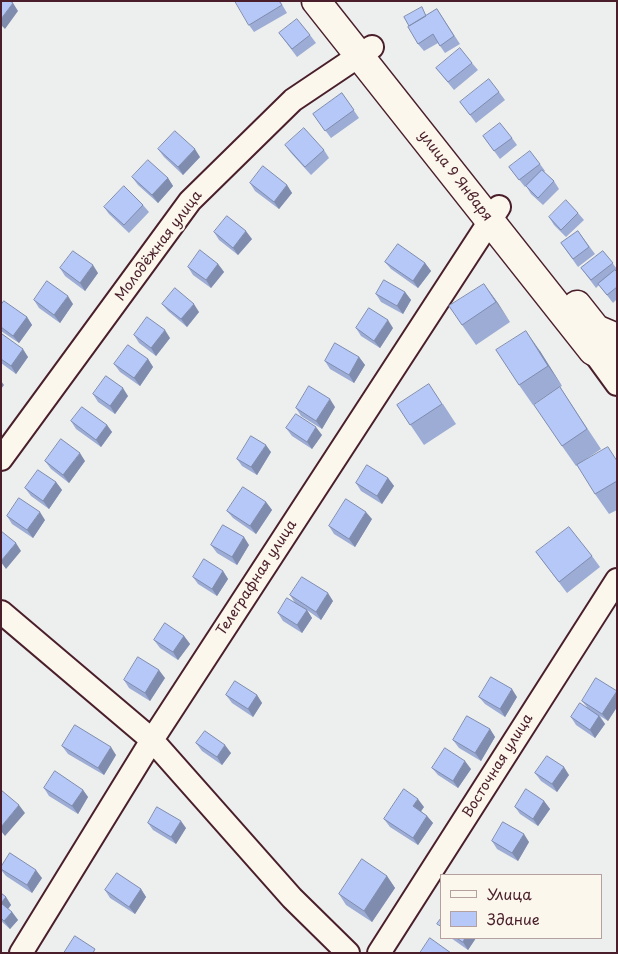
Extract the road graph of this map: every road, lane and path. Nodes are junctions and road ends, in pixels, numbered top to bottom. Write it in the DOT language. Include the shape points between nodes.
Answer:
graph roads {
  1 [pos="316,1"];
  2 [pos="336,1"];
  3 [pos="366,51"];
  4 [pos="494,214"];
  5 [pos="608,347"];
  6 [pos="617,384"];
  7 [pos="1,459"];
  8 [pos="617,580"];
  9 [pos="1,612"];
  10 [pos="152,740"];
  11 [pos="21,953"];
  12 [pos="348,953"];
  13 [pos="379,953"];
  1 -- 3 [label="main road, улица 9 Января"];
  2 -- 3 [label="main road, улица 9 Января"];
  3 -- 4 [label="main road, улица 9 Января"];
  3 -- 7 [label="street, Молодёжная улица" via="293,100 190,200"];
  4 -- 5 [label="main road, улица 9 Января"];
  4 -- 10 [label="street, Телеграфная улица"];
  5 -- 6 [label="street"];
  8 -- 13 [label="street, Восточная улица"];
  9 -- 10 [label="street"];
  10 -- 11 [label="street, Телеграфная улица"];
  10 -- 12 [label="street" via="292,898"];
}
